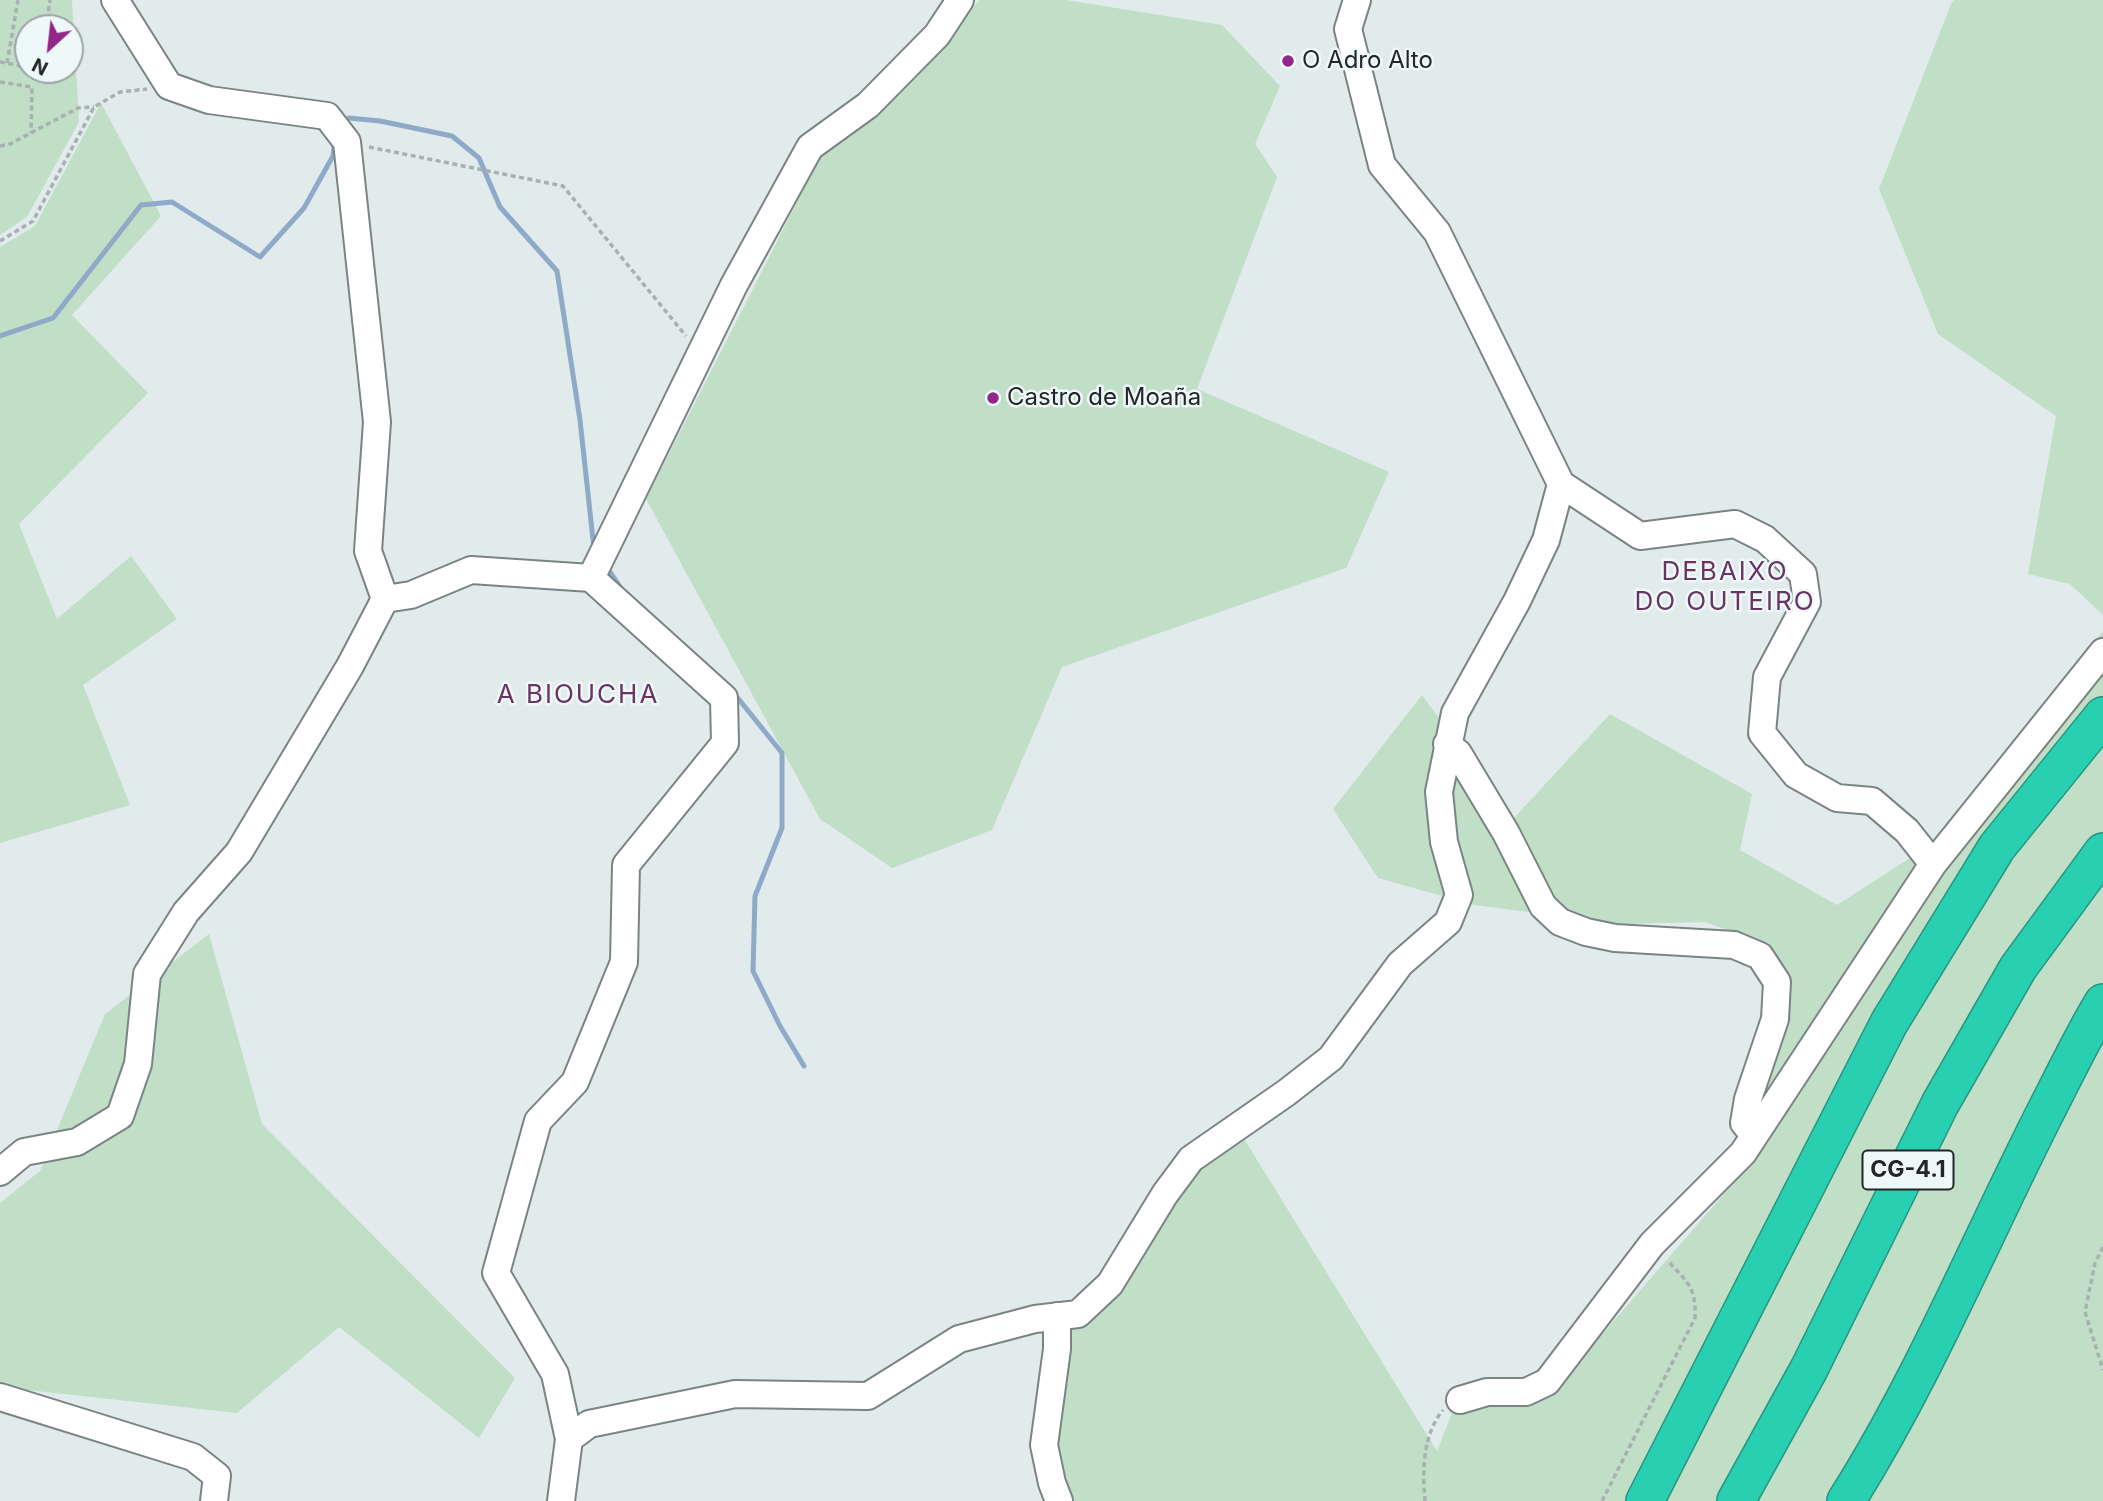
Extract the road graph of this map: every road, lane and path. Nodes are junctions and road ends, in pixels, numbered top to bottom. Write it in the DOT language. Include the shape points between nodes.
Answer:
graph roads {
  1 [pos="18,0"];
  2 [pos="115,0"];
  3 [pos="960,0"];
  4 [pos="1356,0"];
  5 [pos="0,62"];
  6 [pos="7,63"];
  7 [pos="14,64"];
  8 [pos="0,82"];
  9 [pos="169,86"];
  10 [pos="94,107"];
  11 [pos="31,133"];
  12 [pos="347,142"];
  13 [pos="0,146"];
  14 [pos="0,242"];
  15 [pos="700,354"];
  16 [pos="1561,484"];
  17 [pos="591,578"];
  18 [pos="385,599"];
  19 [pos="2103,652"];
  20 [pos="2103,716"];
  21 [pos="1447,744"];
  22 [pos="2103,852"];
  23 [pos="1933,864"];
  24 [pos="2103,1003"];
  25 [pos="1755,1135"];
  26 [pos="0,1172"];
  27 [pos="1652,1244"];
  28 [pos="2103,1247"];
  29 [pos="1057,1316"];
  30 [pos="2103,1370"];
  31 [pos="0,1397"];
  32 [pos="1460,1400"];
  33 [pos="569,1438"];
  34 [pos="214,1501"];
  35 [pos="561,1501"];
  36 [pos="1059,1501"];
  37 [pos="1425,1501"];
  38 [pos="1602,1501"];
  39 [pos="1644,1501"];
  40 [pos="1736,1501"];
  41 [pos="1846,1501"];
  1 -- 6 [label="path"];
  2 -- 9 [label="street"];
  3 -- 15 [label="street" via="937,35 868,105 810,147"];
  4 -- 16 [label="street" via="1342,28 1382,164 1437,232"];
  5 -- 6 [label="path"];
  6 -- 7 [label="path"];
  8 -- 11 [label="path" via="33,87"];
  9 -- 10 [label="path" via="120,92"];
  9 -- 12 [label="street" via="209,100 327,116"];
  10 -- 11 [label="path" via="78,108"];
  10 -- 14 [label="path" via="33,221"];
  11 -- 13 [label="path"];
  12 -- 15 [label="path" via="563,186"];
  12 -- 18 [label="street" via="377,422 368,551"];
  15 -- 17 [label="street"];
  16 -- 21 [label="street" via="1546,540 1455,713"];
  16 -- 23 [label="street" via="1640,536 1735,524 1765,539 1803,573 1807,602 1767,677 1762,733 1796,775 1837,798 1872,801 1907,831"];
  17 -- 18 [label="street" via="471,570 411,595"];
  17 -- 33 [label="street" via="724,698 725,743 626,865 624,962 575,1082 538,1121 496,1273 555,1374"];
  18 -- 26 [label="street" via="239,852 186,912 147,974 138,1064 120,1116 77,1142 24,1152"];
  19 -- 23 [label="street"];
  20 -- 39 [label="highway" via="1997,848 1889,1023"];
  21 -- 25 [label="street" via="1458,753 1506,833 1543,906 1560,922 1615,938 1734,945 1760,956 1777,982 1775,1019 1744,1123"];
  21 -- 29 [label="street" via="1439,792 1444,842 1459,895 1448,922 1400,964 1331,1058 1191,1158 1110,1284 1079,1314"];
  22 -- 40 [label="highway, CG-4.1" via="2018,968 1940,1104 1809,1369"];
  23 -- 25 [label="street"];
  24 -- 41 [label="highway" via="2024,1153 1936,1340"];
  25 -- 27 [label="street" via="1743,1153"];
  27 -- 32 [label="street" via="1546,1382 1525,1392 1487,1392"];
  27 -- 38 [label="path" via="1692,1286 1695,1318"];
  28 -- 30 [label="path" via="2085,1312"];
  29 -- 33 [label="street" via="959,1339 868,1396 735,1394 589,1424"];
  29 -- 36 [label="street" via="1044,1445"];
  31 -- 34 [label="street" via="193,1457 217,1476"];
  32 -- 37 [label="path" via="1444,1408 1434,1421 1425,1450"];
  33 -- 35 [label="street"];
}
